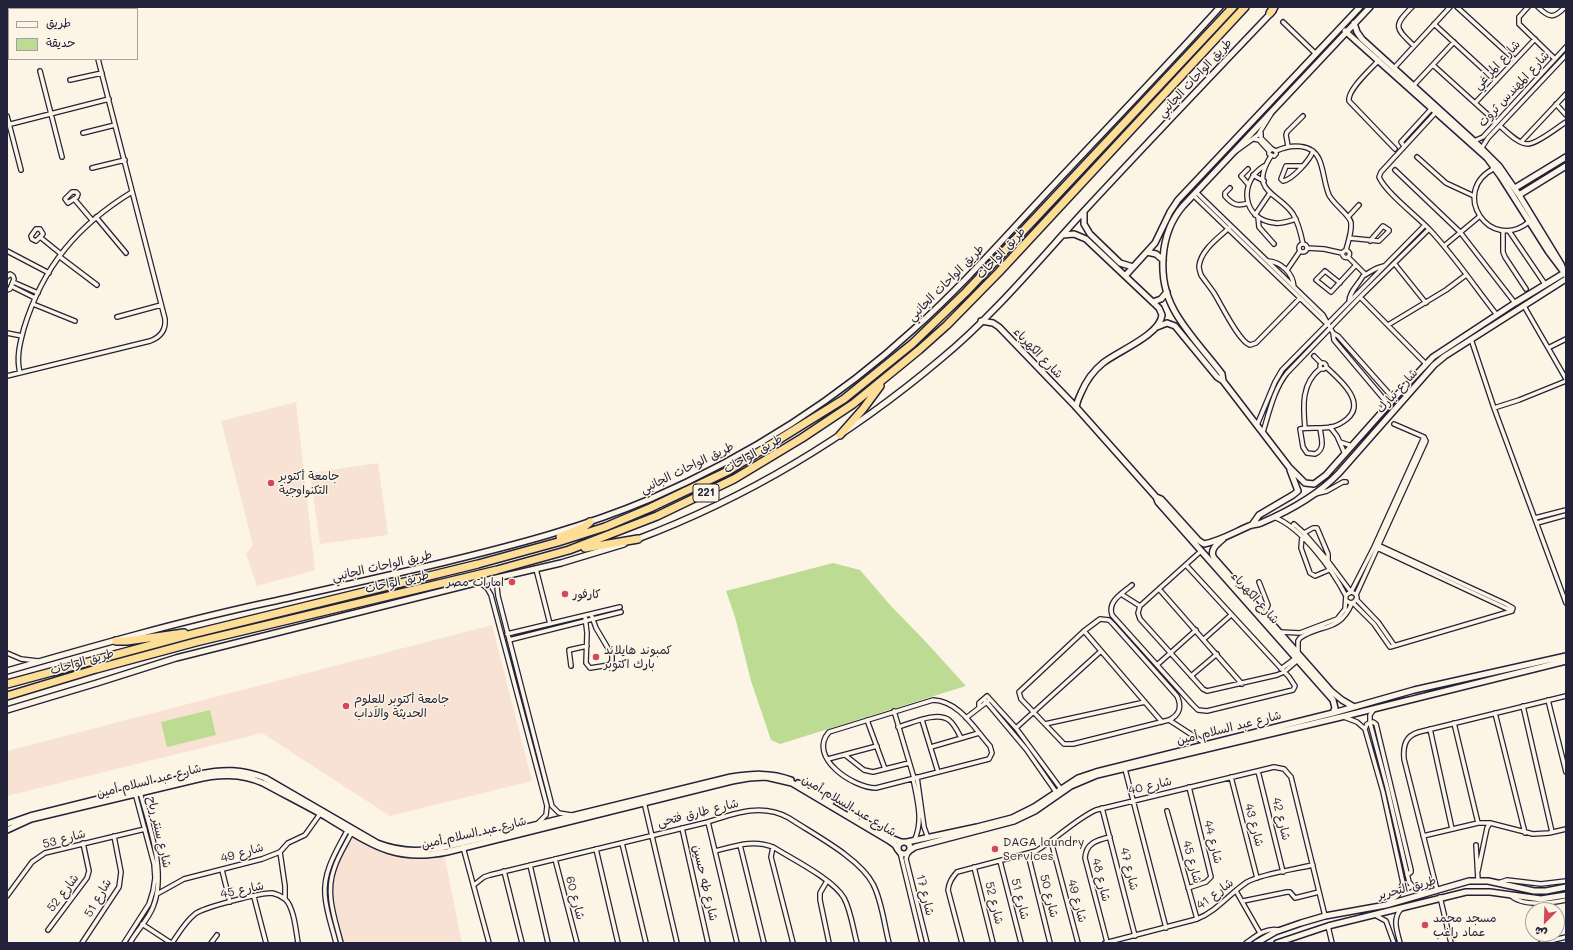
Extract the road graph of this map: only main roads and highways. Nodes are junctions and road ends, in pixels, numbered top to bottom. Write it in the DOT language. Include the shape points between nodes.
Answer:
graph roads {
  1 [pos="1233,7"];
  2 [pos="1245,7"];
  3 [pos="885,379"];
  4 [pos="840,435"];
  5 [pos="590,522"];
  6 [pos="638,539"];
  7 [pos="558,542"];
  8 [pos="569,550"];
  9 [pos="407,581"];
  10 [pos="392,585"];
  11 [pos="408,591"];
  12 [pos="395,594"];
  13 [pos="192,634"];
  14 [pos="116,641"];
  15 [pos="7,684"];
  16 [pos="7,696"];
  1 -- 7 [label="highway, طريق الواحات / 221" via="966,292 883,369 844,399 728,471 605,527"];
  2 -- 3 [label="highway, طريق الواحات / 221" via="999,272 941,330"];
  3 -- 4 [label="highway" via="864,409"];
  3 -- 8 [label="highway, طريق الواحات / 221" via="808,434 734,478 657,516"];
  5 -- 7 [label="highway" via="561,537"];
  6 -- 8 [label="highway"];
  7 -- 9 [label="highway, طريق الواحات / 221"];
  8 -- 11 [label="highway, طريق الواحات / 221"];
  9 -- 10 [label="highway, طريق الواحات / 221"];
  9 -- 11 [label="highway" via="405,586"];
  10 -- 12 [label="highway"];
  10 -- 13 [label="highway, طريق الواحات / 221"];
  11 -- 12 [label="highway, طريق الواحات / 221"];
  12 -- 16 [label="highway, طريق الواحات / 221" via="188,644"];
  13 -- 14 [label="highway" via="181,633"];
  13 -- 15 [label="highway, طريق الواحات / 221"];
}
